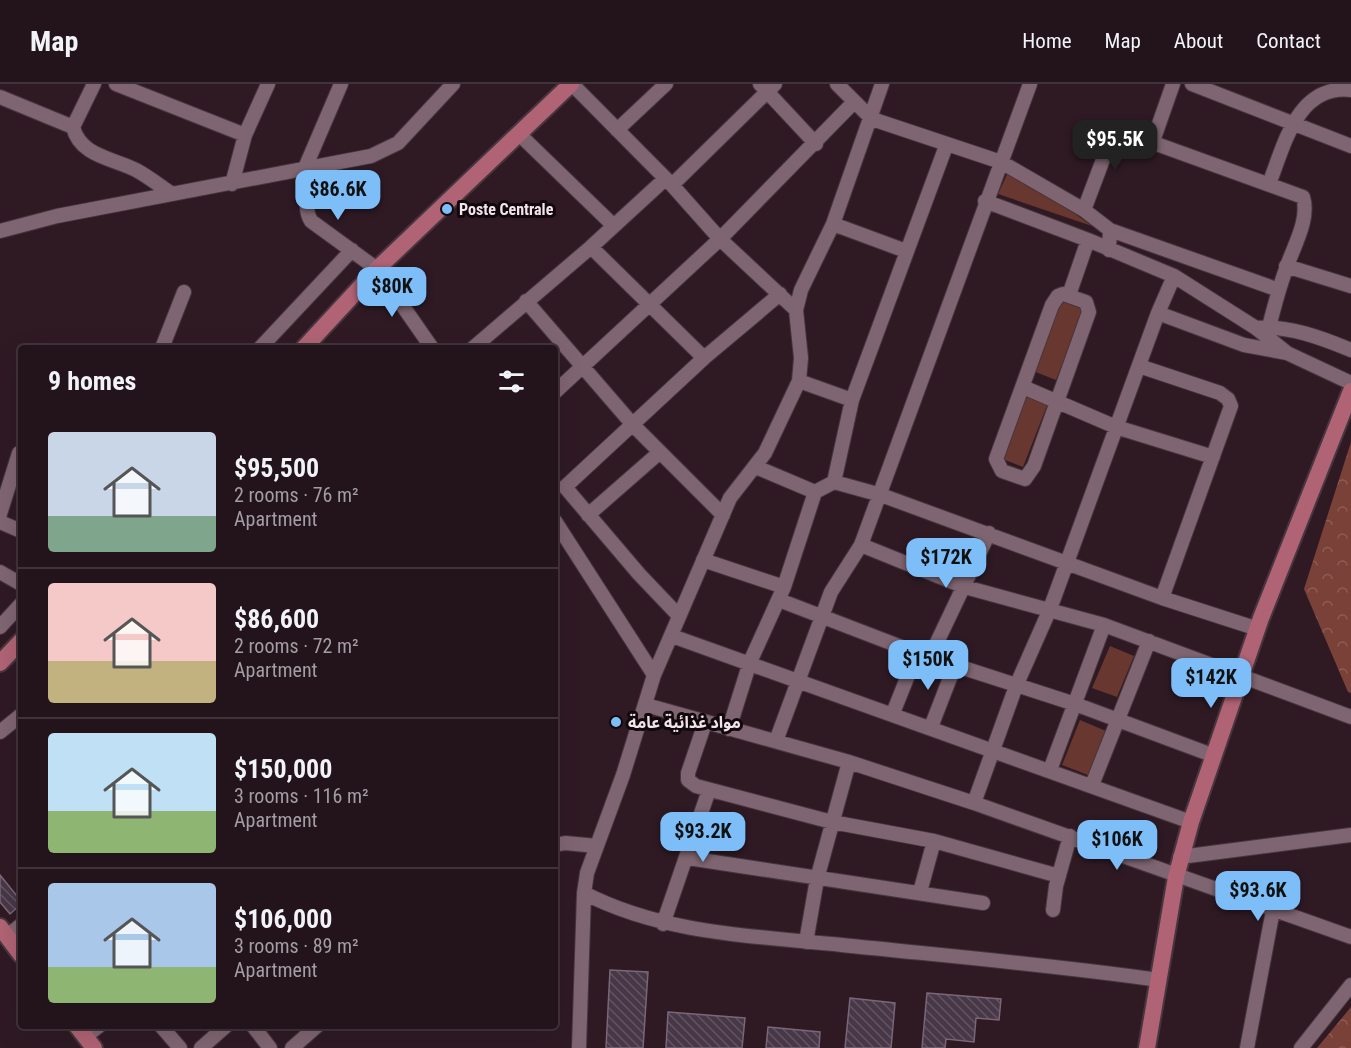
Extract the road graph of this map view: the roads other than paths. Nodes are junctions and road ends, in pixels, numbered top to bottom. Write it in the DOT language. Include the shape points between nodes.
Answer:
graph roads {
  1 [pos="94,84"];
  2 [pos="116,84"];
  3 [pos="268,84"];
  4 [pos="341,84"];
  5 [pos="571,84"];
  6 [pos="666,84"];
  7 [pos="837,84"];
  8 [pos="882,84"];
  9 [pos="1030,84"];
  10 [pos="1173,84"];
  11 [pos="1191,84"];
  12 [pos="448,85"];
  13 [pos="767,87"];
  14 [pos="1351,90"];
  15 [pos="0,97"];
  16 [pos="854,102"];
  17 [pos="872,120"];
  18 [pos="1293,123"];
  19 [pos="73,127"];
  20 [pos="617,130"];
  21 [pos="519,134"];
  22 [pos="245,135"];
  23 [pos="1153,141"];
  24 [pos="816,144"];
  25 [pos="946,146"];
  26 [pos="1351,146"];
  27 [pos="1001,162"];
  28 [pos="321,166"];
  29 [pos="305,168"];
  30 [pos="668,182"];
  31 [pos="232,184"];
  32 [pos="1269,184"];
  33 [pos="172,194"];
  34 [pos="985,201"];
  35 [pos="1084,210"];
  36 [pos="833,224"];
  37 [pos="614,226"];
  38 [pos="1110,230"];
  39 [pos="0,231"];
  40 [pos="720,239"];
  41 [pos="1088,240"];
  42 [pos="591,247"];
  43 [pos="352,250"];
  44 [pos="1109,250"];
  45 [pos="906,251"];
  46 [pos="1287,266"];
  47 [pos="377,269"];
  48 [pos="1174,276"];
  49 [pos="1351,286"];
  50 [pos="1279,290"];
  51 [pos="184,292"];
  52 [pos="780,294"];
  53 [pos="1069,295"];
  54 [pos="526,301"];
  55 [pos="649,306"];
  56 [pos="796,310"];
  57 [pos="1158,313"];
  58 [pos="1263,327"];
  59 [pos="163,345"];
  60 [pos="263,345"];
  61 [pos="309,345"];
  62 [pos="430,345"];
  63 [pos="476,345"];
  64 [pos="1351,350"];
  65 [pos="1287,353"];
  66 [pos="704,358"];
  67 [pos="1139,366"];
  68 [pos="581,367"];
  69 [pos="799,381"];
  70 [pos="1351,383"];
  71 [pos="1023,387"];
  72 [pos="558,389"];
  73 [pos="1351,391"];
  74 [pos="852,400"];
  75 [pos="1057,400"];
  76 [pos="634,426"];
  77 [pos="1116,427"];
  78 [pos="660,452"];
  79 [pos="18,457"];
  80 [pos="1213,457"];
  81 [pos="756,467"];
  82 [pos="834,482"];
  83 [pos="10,487"];
  84 [pos="560,492"];
  85 [pos="815,492"];
  86 [pos="880,495"];
  87 [pos="0,514"];
  88 [pos="588,515"];
  89 [pos="723,515"];
  90 [pos="0,522"];
  91 [pos="558,526"];
  92 [pos="18,530"];
  93 [pos="988,533"];
  94 [pos="861,545"];
  95 [pos="704,561"];
  96 [pos="1066,562"];
  97 [pos="0,572"];
  98 [pos="18,582"];
  99 [pos="784,587"];
  100 [pos="965,587"];
  101 [pos="1162,598"];
  102 [pos="779,600"];
  103 [pos="18,607"];
  104 [pos="1050,609"];
  105 [pos="679,616"];
  106 [pos="822,616"];
  107 [pos="1104,625"];
  108 [pos="0,627"];
  109 [pos="1258,629"];
  110 [pos="672,636"];
  111 [pos="1149,641"];
  112 [pos="18,644"];
  113 [pos="924,655"];
  114 [pos="750,662"];
  115 [pos="0,663"];
  116 [pos="955,665"];
  117 [pos="1242,674"];
  118 [pos="654,675"];
  119 [pos="801,681"];
  120 [pos="1016,686"];
  121 [pos="1075,704"];
  122 [pos="646,705"];
  123 [pos="893,713"];
  124 [pos="18,717"];
  125 [pos="1351,717"];
  126 [pos="1117,721"];
  127 [pos="705,723"];
  128 [pos="932,727"];
  129 [pos="729,729"];
  130 [pos="0,732"];
  131 [pos="776,741"];
  132 [pos="993,749"];
  133 [pos="1212,755"];
  134 [pos="849,762"];
  135 [pos="1050,770"];
  136 [pos="1092,785"];
  137 [pos="709,790"];
  138 [pos="974,803"];
  139 [pos="832,822"];
  140 [pos="1191,822"];
  141 [pos="1351,835"];
  142 [pos="1070,836"];
  143 [pos="934,840"];
  144 [pos="558,844"];
  145 [pos="597,846"];
  146 [pos="1180,857"];
  147 [pos="688,858"];
  148 [pos="1059,876"];
  149 [pos="1176,877"];
  150 [pos="817,879"];
  151 [pos="920,892"];
  152 [pos="584,893"];
  153 [pos="983,903"];
  154 [pos="1053,910"];
  155 [pos="1273,910"];
  156 [pos="663,924"];
  157 [pos="18,926"];
  158 [pos="3,932"];
  159 [pos="1351,937"];
  160 [pos="806,942"];
  161 [pos="18,951"];
  162 [pos="1160,980"];
  163 [pos="1351,985"];
  164 [pos="164,1029"];
  165 [pos="223,1029"];
  166 [pos="255,1029"];
  167 [pos="313,1029"];
  168 [pos="180,1048"];
  169 [pos="201,1048"];
  170 [pos="270,1048"];
  171 [pos="291,1048"];
  172 [pos="579,1048"];
  173 [pos="1146,1048"];
  174 [pos="1247,1048"];
  175 [pos="1301,1048"];
  1 -- 19 [label="street"];
  2 -- 22 [label="street"];
  3 -- 22 [label="street"];
  4 -- 29 [label="street"];
  5 -- 20 [label="street"];
  5 -- 21 [label="main road"];
  6 -- 20 [label="street"];
  7 -- 16 [label="street"];
  8 -- 17 [label="street"];
  9 -- 27 [label="street"];
  10 -- 23 [label="street"];
  11 -- 18 [label="street"];
  12 -- 28 [label="street" via="390,149"];
  13 -- 24 [label="street"];
  13 -- 30 [label="street"];
  14 -- 18 [label="street" via="1329,88 1317,93 1307,100"];
  15 -- 19 [label="street"];
  16 -- 17 [label="street"];
  16 -- 24 [label="street"];
  17 -- 25 [label="street"];
  17 -- 36 [label="street"];
  18 -- 26 [label="street"];
  18 -- 32 [label="street"];
  19 -- 33 [label="street" via="82,146 136,170"];
  20 -- 30 [label="street"];
  21 -- 37 [label="street"];
  21 -- 47 [label="main road"];
  22 -- 31 [label="street"];
  23 -- 32 [label="street"];
  23 -- 35 [label="street" via="1126,133 1110,141"];
  24 -- 40 [label="street"];
  25 -- 27 [label="street"];
  25 -- 45 [label="street"];
  27 -- 34 [label="street"];
  27 -- 35 [label="street"];
  28 -- 29 [label="street"];
  28 -- 43 [label="street" via="308,197 307,214 317,226"];
  29 -- 31 [label="street"];
  30 -- 37 [label="street"];
  30 -- 40 [label="street"];
  31 -- 33 [label="street"];
  32 -- 46 [label="street" via="1303,197 1305,204 1302,227"];
  33 -- 39 [label="street"];
  34 -- 41 [label="street"];
  34 -- 86 [label="street"];
  35 -- 38 [label="street"];
  36 -- 45 [label="street"];
  36 -- 56 [label="street" via="801,290"];
  37 -- 42 [label="street"];
  38 -- 44 [label="street"];
  38 -- 50 [label="street"];
  40 -- 52 [label="street"];
  40 -- 55 [label="street"];
  41 -- 44 [label="street"];
  41 -- 53 [label="street"];
  42 -- 54 [label="street"];
  42 -- 55 [label="street"];
  43 -- 47 [label="street"];
  43 -- 60 [label="street"];
  44 -- 48 [label="street"];
  45 -- 74 [label="street"];
  46 -- 49 [label="street"];
  46 -- 50 [label="street"];
  47 -- 61 [label="main road"];
  47 -- 62 [label="street"];
  48 -- 57 [label="street"];
  48 -- 58 [label="street"];
  50 -- 58 [label="street"];
  51 -- 59 [label="street"];
  52 -- 56 [label="street"];
  52 -- 66 [label="street"];
  53 -- 71 [label="street" via="1058,296 1052,305"];
  53 -- 75 [label="street" via="1086,302 1089,312"];
  54 -- 63 [label="street"];
  54 -- 68 [label="street"];
  55 -- 66 [label="street"];
  55 -- 68 [label="street"];
  56 -- 69 [label="street"];
  57 -- 65 [label="street" via="1244,345"];
  57 -- 67 [label="street"];
  58 -- 64 [label="street" via="1305,334"];
  58 -- 65 [label="street"];
  65 -- 70 [label="street"];
  66 -- 76 [label="street"];
  67 -- 77 [label="street"];
  67 -- 80 [label="street" via="1228,399 1230,415"];
  68 -- 72 [label="street"];
  68 -- 76 [label="street"];
  69 -- 74 [label="street"];
  69 -- 81 [label="street"];
  71 -- 75 [label="street"];
  71 -- 75 [label="street" via="996,459 1002,471 1025,479 1030,475"];
  73 -- 109 [label="main road"];
  74 -- 82 [label="street"];
  75 -- 77 [label="street"];
  76 -- 78 [label="street"];
  76 -- 84 [label="street"];
  77 -- 80 [label="street"];
  77 -- 96 [label="street"];
  78 -- 88 [label="street"];
  78 -- 89 [label="street"];
  79 -- 83 [label="street"];
  80 -- 101 [label="street"];
  81 -- 85 [label="street"];
  81 -- 89 [label="street" via="730,498"];
  82 -- 85 [label="street"];
  82 -- 86 [label="street"];
  83 -- 87 [label="street"];
  84 -- 88 [label="street"];
  85 -- 99 [label="street"];
  86 -- 93 [label="street"];
  86 -- 94 [label="street"];
  88 -- 105 [label="street"];
  89 -- 95 [label="street"];
  90 -- 92 [label="street"];
  91 -- 118 [label="street"];
  93 -- 96 [label="street"];
  93 -- 100 [label="street"];
  94 -- 100 [label="street"];
  94 -- 106 [label="street" via="831,592"];
  95 -- 99 [label="street"];
  95 -- 105 [label="street"];
  96 -- 101 [label="street"];
  96 -- 104 [label="street"];
  97 -- 98 [label="street"];
  99 -- 102 [label="street"];
  100 -- 104 [label="street"];
  100 -- 113 [label="street"];
  101 -- 109 [label="street"];
  102 -- 106 [label="street"];
  102 -- 114 [label="street"];
  103 -- 108 [label="street"];
  104 -- 107 [label="street"];
  104 -- 120 [label="street"];
  105 -- 110 [label="street"];
  106 -- 113 [label="street"];
  106 -- 119 [label="street"];
  107 -- 111 [label="street"];
  107 -- 121 [label="street"];
  109 -- 117 [label="main road"];
  110 -- 114 [label="street"];
  110 -- 118 [label="street"];
  111 -- 117 [label="street"];
  111 -- 126 [label="street"];
  112 -- 115 [label="main road"];
  113 -- 116 [label="street"];
  113 -- 123 [label="street"];
  114 -- 119 [label="street"];
  114 -- 129 [label="street"];
  116 -- 120 [label="street"];
  116 -- 128 [label="street"];
  117 -- 125 [label="street"];
  117 -- 133 [label="main road"];
  118 -- 122 [label="street"];
  119 -- 123 [label="street"];
  119 -- 131 [label="street"];
  120 -- 121 [label="street"];
  120 -- 132 [label="street"];
  121 -- 126 [label="street"];
  121 -- 135 [label="street"];
  122 -- 127 [label="street"];
  122 -- 145 [label="street"];
  123 -- 128 [label="street"];
  124 -- 130 [label="street"];
  126 -- 133 [label="street"];
  126 -- 136 [label="street"];
  127 -- 129 [label="street"];
  127 -- 137 [label="street" via="687,777 690,783"];
  128 -- 132 [label="street"];
  129 -- 131 [label="street"];
  131 -- 134 [label="street"];
  132 -- 135 [label="street"];
  132 -- 138 [label="street"];
  133 -- 140 [label="main road"];
  134 -- 138 [label="street"];
  134 -- 139 [label="street"];
  135 -- 136 [label="street"];
  136 -- 140 [label="street"];
  137 -- 139 [label="street"];
  137 -- 147 [label="street"];
  138 -- 142 [label="street"];
  139 -- 143 [label="street"];
  139 -- 150 [label="street"];
  140 -- 146 [label="main road"];
  141 -- 146 [label="street"];
  142 -- 148 [label="street"];
  142 -- 149 [label="street"];
  143 -- 148 [label="street"];
  143 -- 151 [label="street"];
  144 -- 145 [label="street"];
  145 -- 152 [label="street"];
  146 -- 149 [label="main road"];
  147 -- 150 [label="street"];
  147 -- 156 [label="street"];
  148 -- 154 [label="street"];
  149 -- 155 [label="street"];
  149 -- 162 [label="main road"];
  150 -- 151 [label="street"];
  150 -- 160 [label="street"];
  151 -- 153 [label="street"];
  152 -- 156 [label="street" via="612,908"];
  152 -- 172 [label="street"];
  155 -- 159 [label="street"];
  155 -- 174 [label="street"];
  156 -- 160 [label="street"];
  157 -- 158 [label="street"];
  158 -- 161 [label="main road"];
  160 -- 162 [label="street"];
  162 -- 173 [label="main road"];
  163 -- 175 [label="street"];
  164 -- 168 [label="street"];
  165 -- 169 [label="street"];
  166 -- 170 [label="street"];
  167 -- 171 [label="street"];
}
